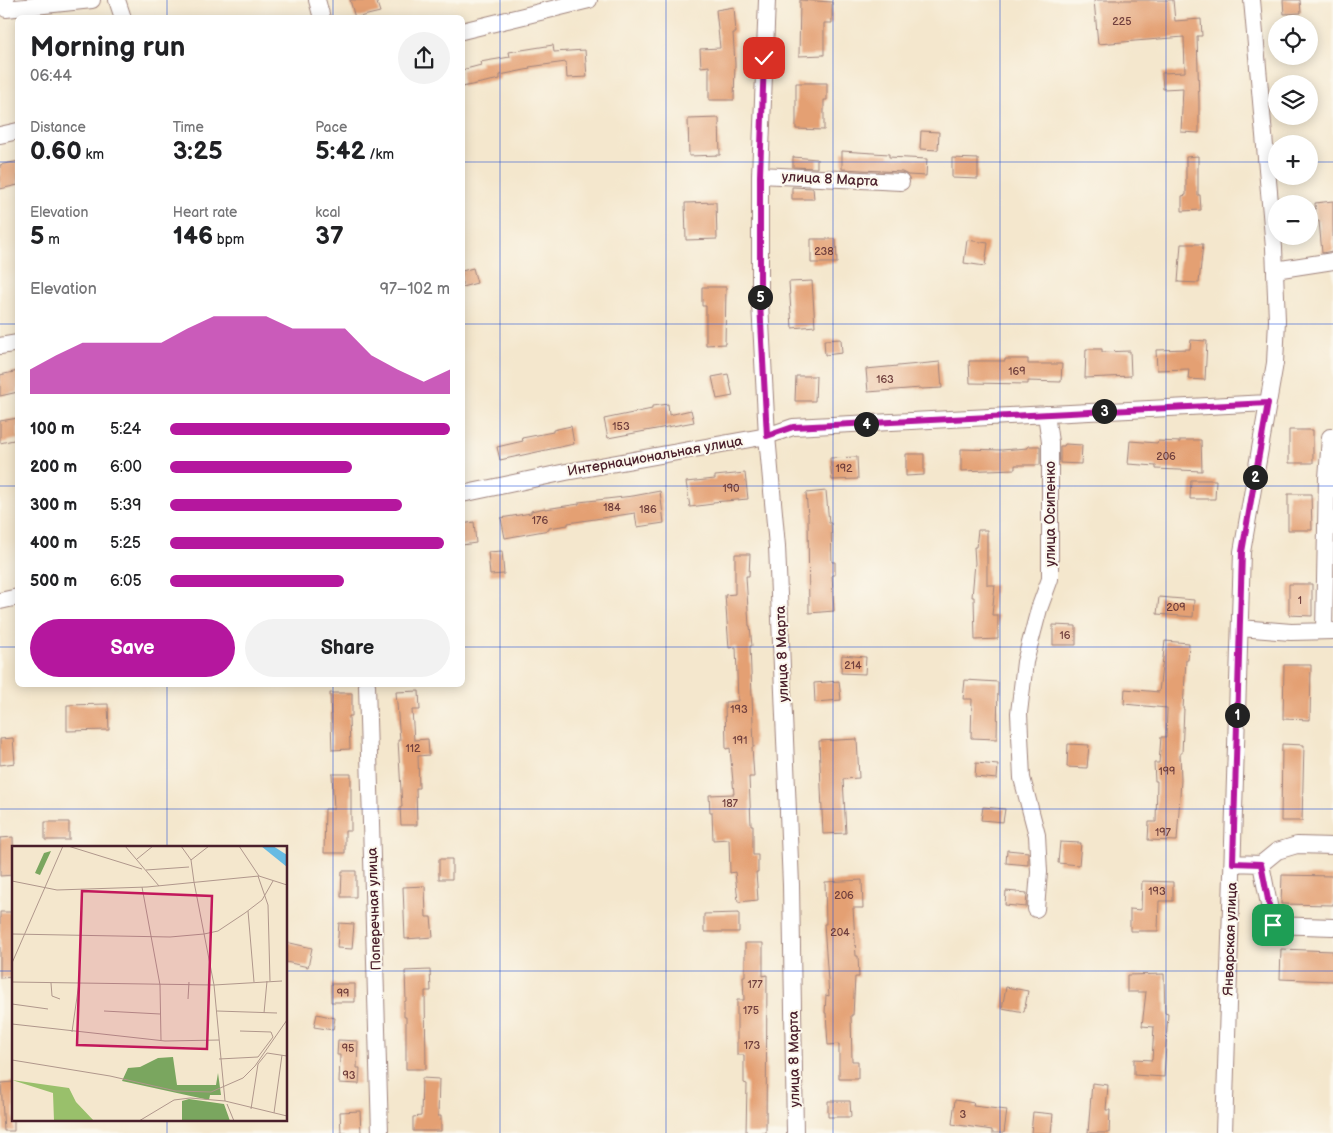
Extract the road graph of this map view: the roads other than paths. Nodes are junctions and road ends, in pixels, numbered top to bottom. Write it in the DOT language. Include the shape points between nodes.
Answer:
graph roads {
  1 [pos="6,0"];
  2 [pos="92,0"];
  3 [pos="117,0"];
  4 [pos="317,0"];
  5 [pos="589,0"];
  6 [pos="767,0"];
  7 [pos="1252,0"];
  8 [pos="122,15"];
  9 [pos="321,15"];
  10 [pos="465,30"];
  11 [pos="15,132"];
  12 [pos="0,135"];
  13 [pos="760,176"];
  14 [pos="901,182"];
  15 [pos="1333,261"];
  16 [pos="1275,270"];
  17 [pos="15,343"];
  18 [pos="0,346"];
  19 [pos="1268,403"];
  20 [pos="1046,414"];
  21 [pos="767,436"];
  22 [pos="1333,437"];
  23 [pos="465,493"];
  24 [pos="1330,512"];
  25 [pos="15,598"];
  26 [pos="0,601"];
  27 [pos="1240,628"];
  28 [pos="1328,631"];
  29 [pos="367,687"];
  30 [pos="1333,846"];
  31 [pos="1233,863"];
  32 [pos="1261,864"];
  33 [pos="1036,909"];
  34 [pos="1333,928"];
  35 [pos="380,1133"];
  36 [pos="795,1133"];
  37 [pos="800,1133"];
  38 [pos="1224,1133"];
  1 -- 2 [label="street" via="6,9"];
  3 -- 8 [label="street"];
  4 -- 9 [label="street"];
  5 -- 10 [label="street"];
  6 -- 13 [label="street, улица 8 Марта"];
  7 -- 16 [label="street, Январская улица"];
  11 -- 12 [label="street"];
  13 -- 14 [label="street, улица 8 Марта"];
  13 -- 21 [label="street, улица 8 Марта" via="760,303"];
  15 -- 16 [label="street"];
  16 -- 19 [label="street, Январская улица" via="1275,363"];
  17 -- 18 [label="street"];
  19 -- 20 [label="street, Интернациональная улица"];
  19 -- 27 [label="street, Январская улица" via="1242,552"];
  20 -- 21 [label="street, Интернациональная улица" via="793,427"];
  20 -- 33 [label="street, улица Осипенко" via="1050,442 1050,579 1025,662 1019,713 1022,778 1037,836"];
  21 -- 23 [label="street, Интернациональная улица"];
  21 -- 36 [label="street, улица 8 Марта" via="777,546 791,875"];
  22 -- 24 [label="street" via="1330,437"];
  24 -- 28 [label="street"];
  25 -- 26 [label="street"];
  27 -- 28 [label="street"];
  27 -- 31 [label="street, Январская улица"];
  29 -- 35 [label="street, Поперечная улица"];
  30 -- 32 [label="street" via="1297,845 1277,851"];
  31 -- 32 [label="street"];
  31 -- 38 [label="street, Январская улица"];
  32 -- 34 [label="street" via="1273,925"];
  36 -- 37 [label="street"];
}
